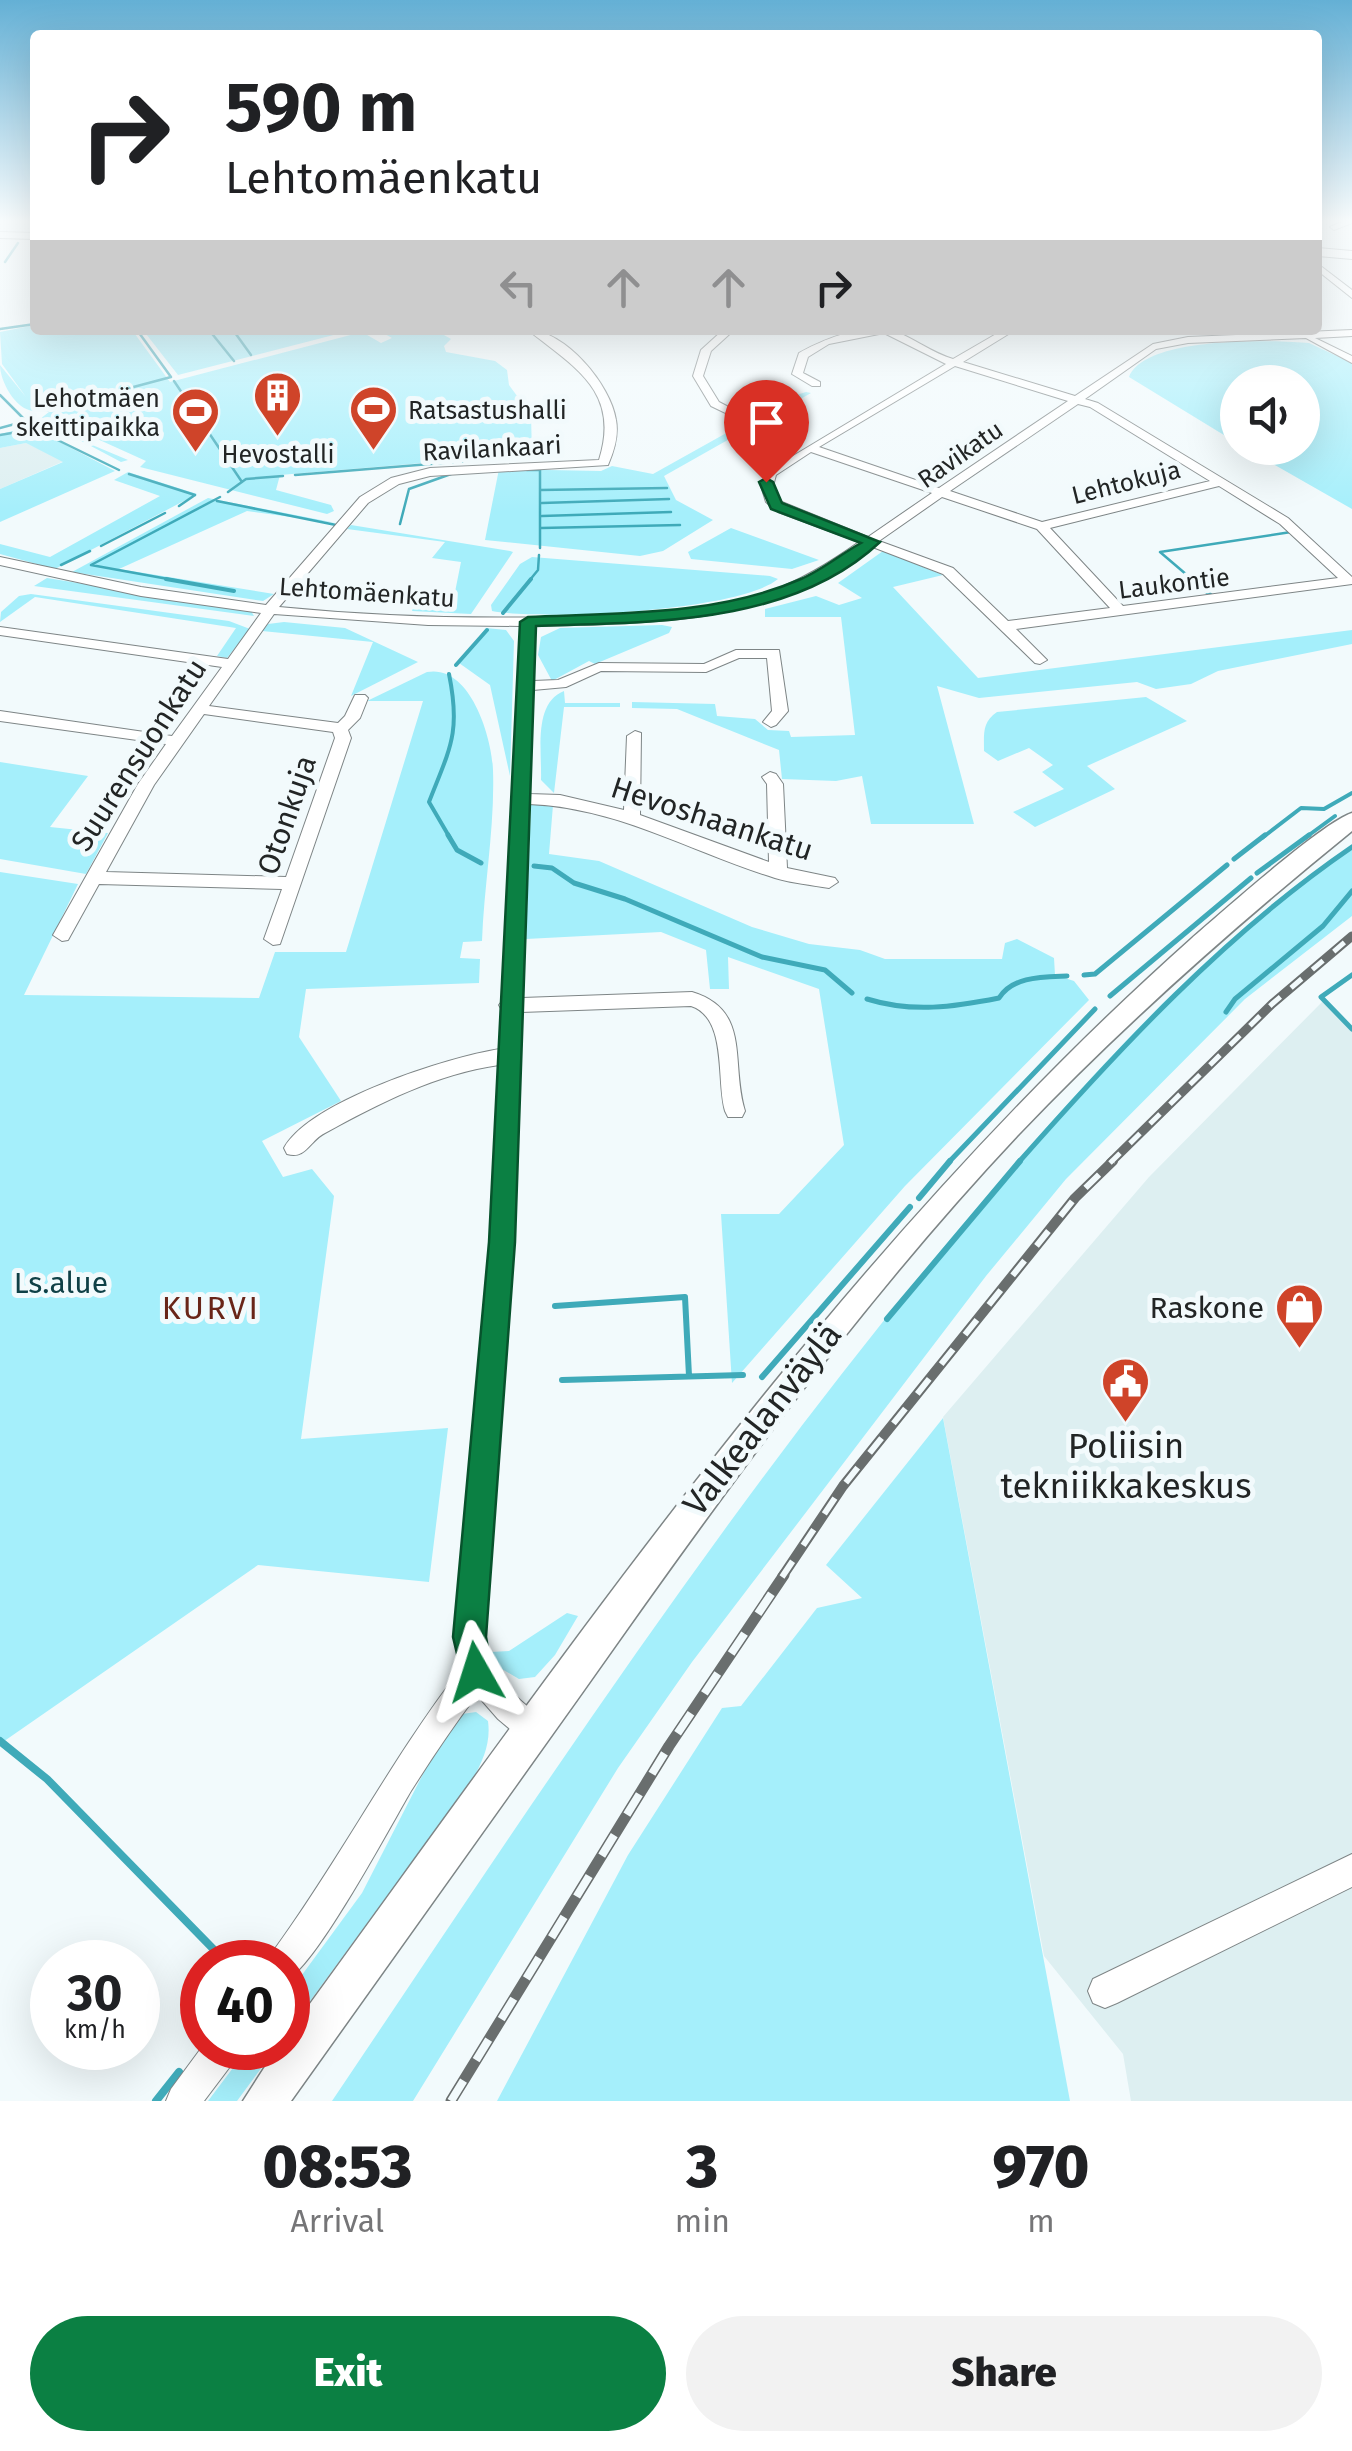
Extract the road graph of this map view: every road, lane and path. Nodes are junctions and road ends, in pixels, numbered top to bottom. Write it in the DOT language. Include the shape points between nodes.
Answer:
graph roads {
  1 [pos="1352,332"];
  2 [pos="541,335"];
  3 [pos="723,335"];
  4 [pos="860,335"];
  5 [pos="893,335"];
  6 [pos="1002,335"];
  7 [pos="1190,335"];
  8 [pos="1308,338"];
  9 [pos="1352,360"];
  10 [pos="954,363"];
  11 [pos="816,384"];
  12 [pos="1080,398"];
  13 [pos="738,416"];
  14 [pos="809,448"];
  15 [pos="1222,482"];
  16 [pos="944,494"];
  17 [pos="1042,526"];
  18 [pos="872,542"];
  19 [pos="0,561"];
  20 [pos="734,606"];
  21 [pos="270,609"];
  22 [pos="1122,612"];
  23 [pos="528,622"];
  24 [pos="1005,626"];
  25 [pos="0,631"];
  26 [pos="1040,660"];
  27 [pos="231,664"];
  28 [pos="525,686"];
  29 [pos="360,698"];
  30 [pos="200,709"];
  31 [pos="0,716"];
  32 [pos="772,722"];
  33 [pos="340,729"];
  34 [pos="635,736"];
  35 [pos="177,741"];
  36 [pos="770,777"];
  37 [pos="520,799"];
  38 [pos="632,818"];
  39 [pos="1352,820"];
  40 [pos="778,874"];
  41 [pos="93,878"];
  42 [pos="829,882"];
  43 [pos="293,883"];
  44 [pos="62,936"];
  45 [pos="273,939"];
  46 [pos="509,1005"];
  47 [pos="508,1056"];
  48 [pos="735,1112"];
  49 [pos="295,1148"];
  50 [pos="476,1672"];
  51 [pos="533,1730"];
  52 [pos="1352,1870"];
  53 [pos="302,1940"];
  54 [pos="1105,1991"];
  55 [pos="206,2070"];
  56 [pos="183,2101"];
  57 [pos="265,2101"];
  1 -- 8 [label="street, Ravikatu"];
  2 -- 21 [label="street, Ravilankaari" via="584,366 602,392 612,429 604,463 449,470 394,481 364,500"];
  3 -- 13 [label="street" via="706,350 698,376 715,404"];
  4 -- 11 [label="street" via="804,355 797,374"];
  5 -- 10 [label="street"];
  6 -- 10 [label="street"];
  7 -- 8 [label="street, Ravikatu"];
  7 -- 12 [label="street, Ravikatu" via="1147,350"];
  8 -- 9 [label="street"];
  10 -- 12 [label="street"];
  10 -- 14 [label="street"];
  12 -- 15 [label="street"];
  12 -- 16 [label="street, Ravikatu"];
  14 -- 16 [label="street"];
  14 -- 18 [label="street" via="769,473 772,502"];
  15 -- 17 [label="street, Lehtokuja"];
  15 -- 22 [label="street, Laukontie" via="1284,521 1348,583"];
  16 -- 17 [label="street"];
  16 -- 18 [label="street, Ravikatu"];
  17 -- 22 [label="street"];
  18 -- 20 [label="street, Ravikatu" via="808,582"];
  18 -- 24 [label="street" via="948,571"];
  19 -- 21 [label="street, Lehtomäenkatu" via="105,585"];
  20 -- 23 [label="street, Lehtomäenkatu"];
  21 -- 23 [label="street, Lehtomäenkatu"];
  21 -- 27 [label="street, Suurensuonkatu"];
  22 -- 24 [label="street, Laukontie"];
  23 -- 28 [label="street"];
  24 -- 26 [label="street"];
  25 -- 27 [label="street"];
  27 -- 30 [label="street, Suurensuonkatu"];
  28 -- 32 [label="street" via="561,684 599,667 706,668 736,654 774,654 780,712"];
  28 -- 37 [label="street"];
  29 -- 33 [label="street"];
  30 -- 33 [label="street, Otonkuja"];
  30 -- 35 [label="street, Suurensuonkatu"];
  31 -- 35 [label="street"];
  33 -- 43 [label="street, Otonkuja" via="343,738"];
  34 -- 38 [label="street"];
  35 -- 41 [label="street, Suurensuonkatu"];
  36 -- 40 [label="street"];
  37 -- 38 [label="street, Hevoshaankatu"];
  37 -- 46 [label="street"];
  38 -- 40 [label="street, Hevoshaankatu"];
  39 -- 51 [label="main road, Valkealanväylä" via="1272,880 1117,1016 975,1164 766,1409"];
  40 -- 42 [label="street, Hevoshaankatu"];
  41 -- 43 [label="street"];
  41 -- 44 [label="street, Suurensuonkatu"];
  43 -- 45 [label="street, Otonkuja"];
  46 -- 47 [label="street"];
  46 -- 48 [label="street" via="692,999 712,1004 722,1016 726,1092"];
  47 -- 49 [label="street" via="442,1067 311,1130"];
  47 -- 50 [label="street" via="498,1304 470,1637"];
  50 -- 51 [label="street"];
  50 -- 53 [label="street" via="446,1708"];
  51 -- 57 [label="main road, Valkealanväylä"];
  52 -- 54 [label="street"];
  55 -- 56 [label="street"];
}
